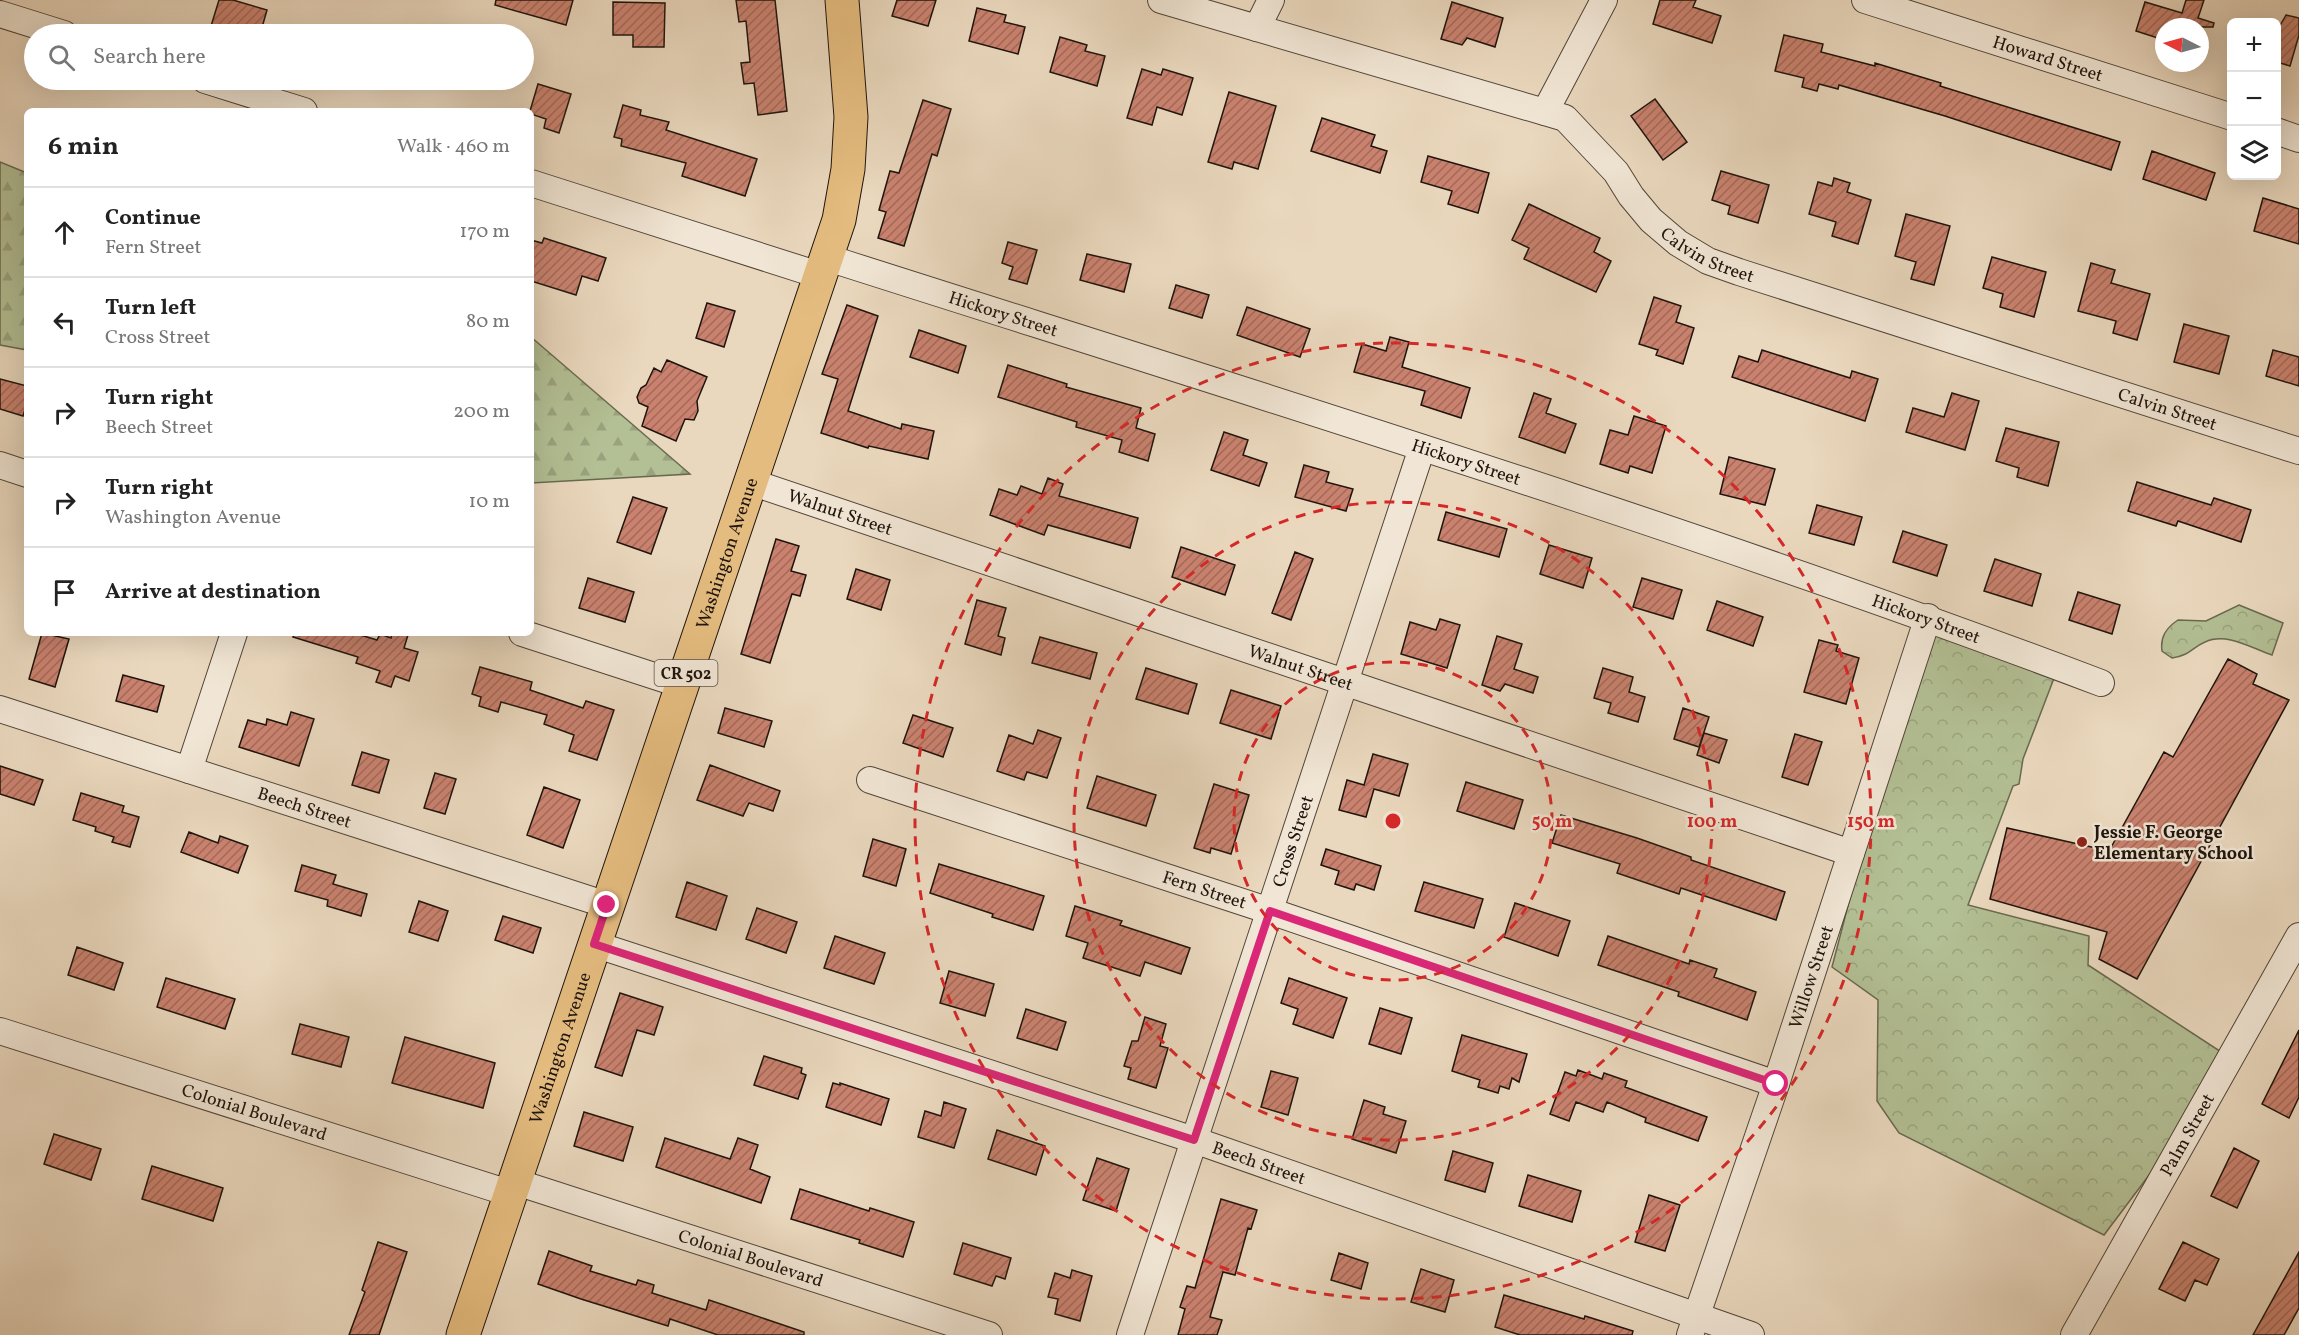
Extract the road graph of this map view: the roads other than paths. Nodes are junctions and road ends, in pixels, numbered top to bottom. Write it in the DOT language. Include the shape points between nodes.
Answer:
graph roads {
  1 [pos="842,0"];
  2 [pos="1161,0"];
  3 [pos="1271,0"];
  4 [pos="1604,0"];
  5 [pos="1865,0"];
  6 [pos="0,14"];
  7 [pos="32,24"];
  8 [pos="1257,28"];
  9 [pos="237,90"];
  10 [pos="294,108"];
  11 [pos="1545,112"];
  12 [pos="2227,115"];
  13 [pos="2281,132"];
  14 [pos="2299,138"];
  15 [pos="534,184"];
  16 [pos="825,267"];
  17 [pos="1422,448"];
  18 [pos="2299,451"];
  19 [pos="0,465"];
  20 [pos="24,473"];
  21 [pos="751,482"];
  22 [pos="1928,617"];
  23 [pos="233,636"];
  24 [pos="531,636"];
  25 [pos="1345,682"];
  26 [pos="2101,683"];
  27 [pos="682,685"];
  28 [pos="0,709"];
  29 [pos="189,770"];
  30 [pos="870,780"];
  31 [pos="1851,853"];
  32 [pos="607,905"];
  33 [pos="1270,911"];
  34 [pos="2299,936"];
  35 [pos="594,944"];
  36 [pos="0,1031"];
  37 [pos="1776,1084"];
  38 [pos="1194,1140"];
  39 [pos="511,1187"];
  40 [pos="1693,1326"];
  41 [pos="463,1335"];
  42 [pos="989,1335"];
  43 [pos="1130,1335"];
  44 [pos="1751,1335"];
  45 [pos="2074,1335"];
  1 -- 16 [label="main road, Washington Avenue / CR 502" via="851,117 848,169"];
  2 -- 8 [label="street, Calvin Street"];
  3 -- 8 [label="street"];
  4 -- 11 [label="street"];
  5 -- 12 [label="street, Howard Street"];
  6 -- 7 [label="street"];
  8 -- 11 [label="street, Calvin Street"];
  9 -- 10 [label="street"];
  11 -- 18 [label="street, Calvin Street" via="1565,118 1616,172 1651,220 1708,261"];
  13 -- 14 [label="street"];
  15 -- 16 [label="street, Hickory Street"];
  16 -- 17 [label="street, Hickory Street"];
  16 -- 21 [label="main road, Washington Avenue / CR 502"];
  17 -- 22 [label="street, Hickory Street"];
  17 -- 25 [label="street, Cross Street"];
  19 -- 20 [label="street"];
  21 -- 25 [label="street, Walnut Street"];
  21 -- 27 [label="main road, Washington Avenue / CR 502"];
  22 -- 26 [label="street, Hickory Street"];
  22 -- 31 [label="street, Willow Street"];
  23 -- 29 [label="street"];
  24 -- 27 [label="street"];
  25 -- 31 [label="street, Walnut Street"];
  25 -- 33 [label="street, Cross Street"];
  27 -- 32 [label="main road, Washington Avenue / CR 502"];
  28 -- 29 [label="street, Beech Street"];
  29 -- 32 [label="street, Beech Street"];
  30 -- 33 [label="street, Fern Street"];
  31 -- 37 [label="street, Willow Street"];
  32 -- 35 [label="main road, Washington Avenue / CR 502"];
  33 -- 37 [label="street, Fern Street"];
  33 -- 38 [label="street, Cross Street"];
  34 -- 45 [label="street, Palm Street"];
  35 -- 38 [label="street, Beech Street"];
  35 -- 39 [label="main road, Washington Avenue / CR 502"];
  36 -- 39 [label="street, Colonial Boulevard"];
  37 -- 40 [label="street, Willow Street"];
  38 -- 40 [label="street, Beech Street"];
  38 -- 43 [label="street, Cross Street"];
  39 -- 41 [label="main road, Washington Avenue / CR 502"];
  39 -- 42 [label="street, Colonial Boulevard"];
  40 -- 44 [label="street, Beech Street"];
}
